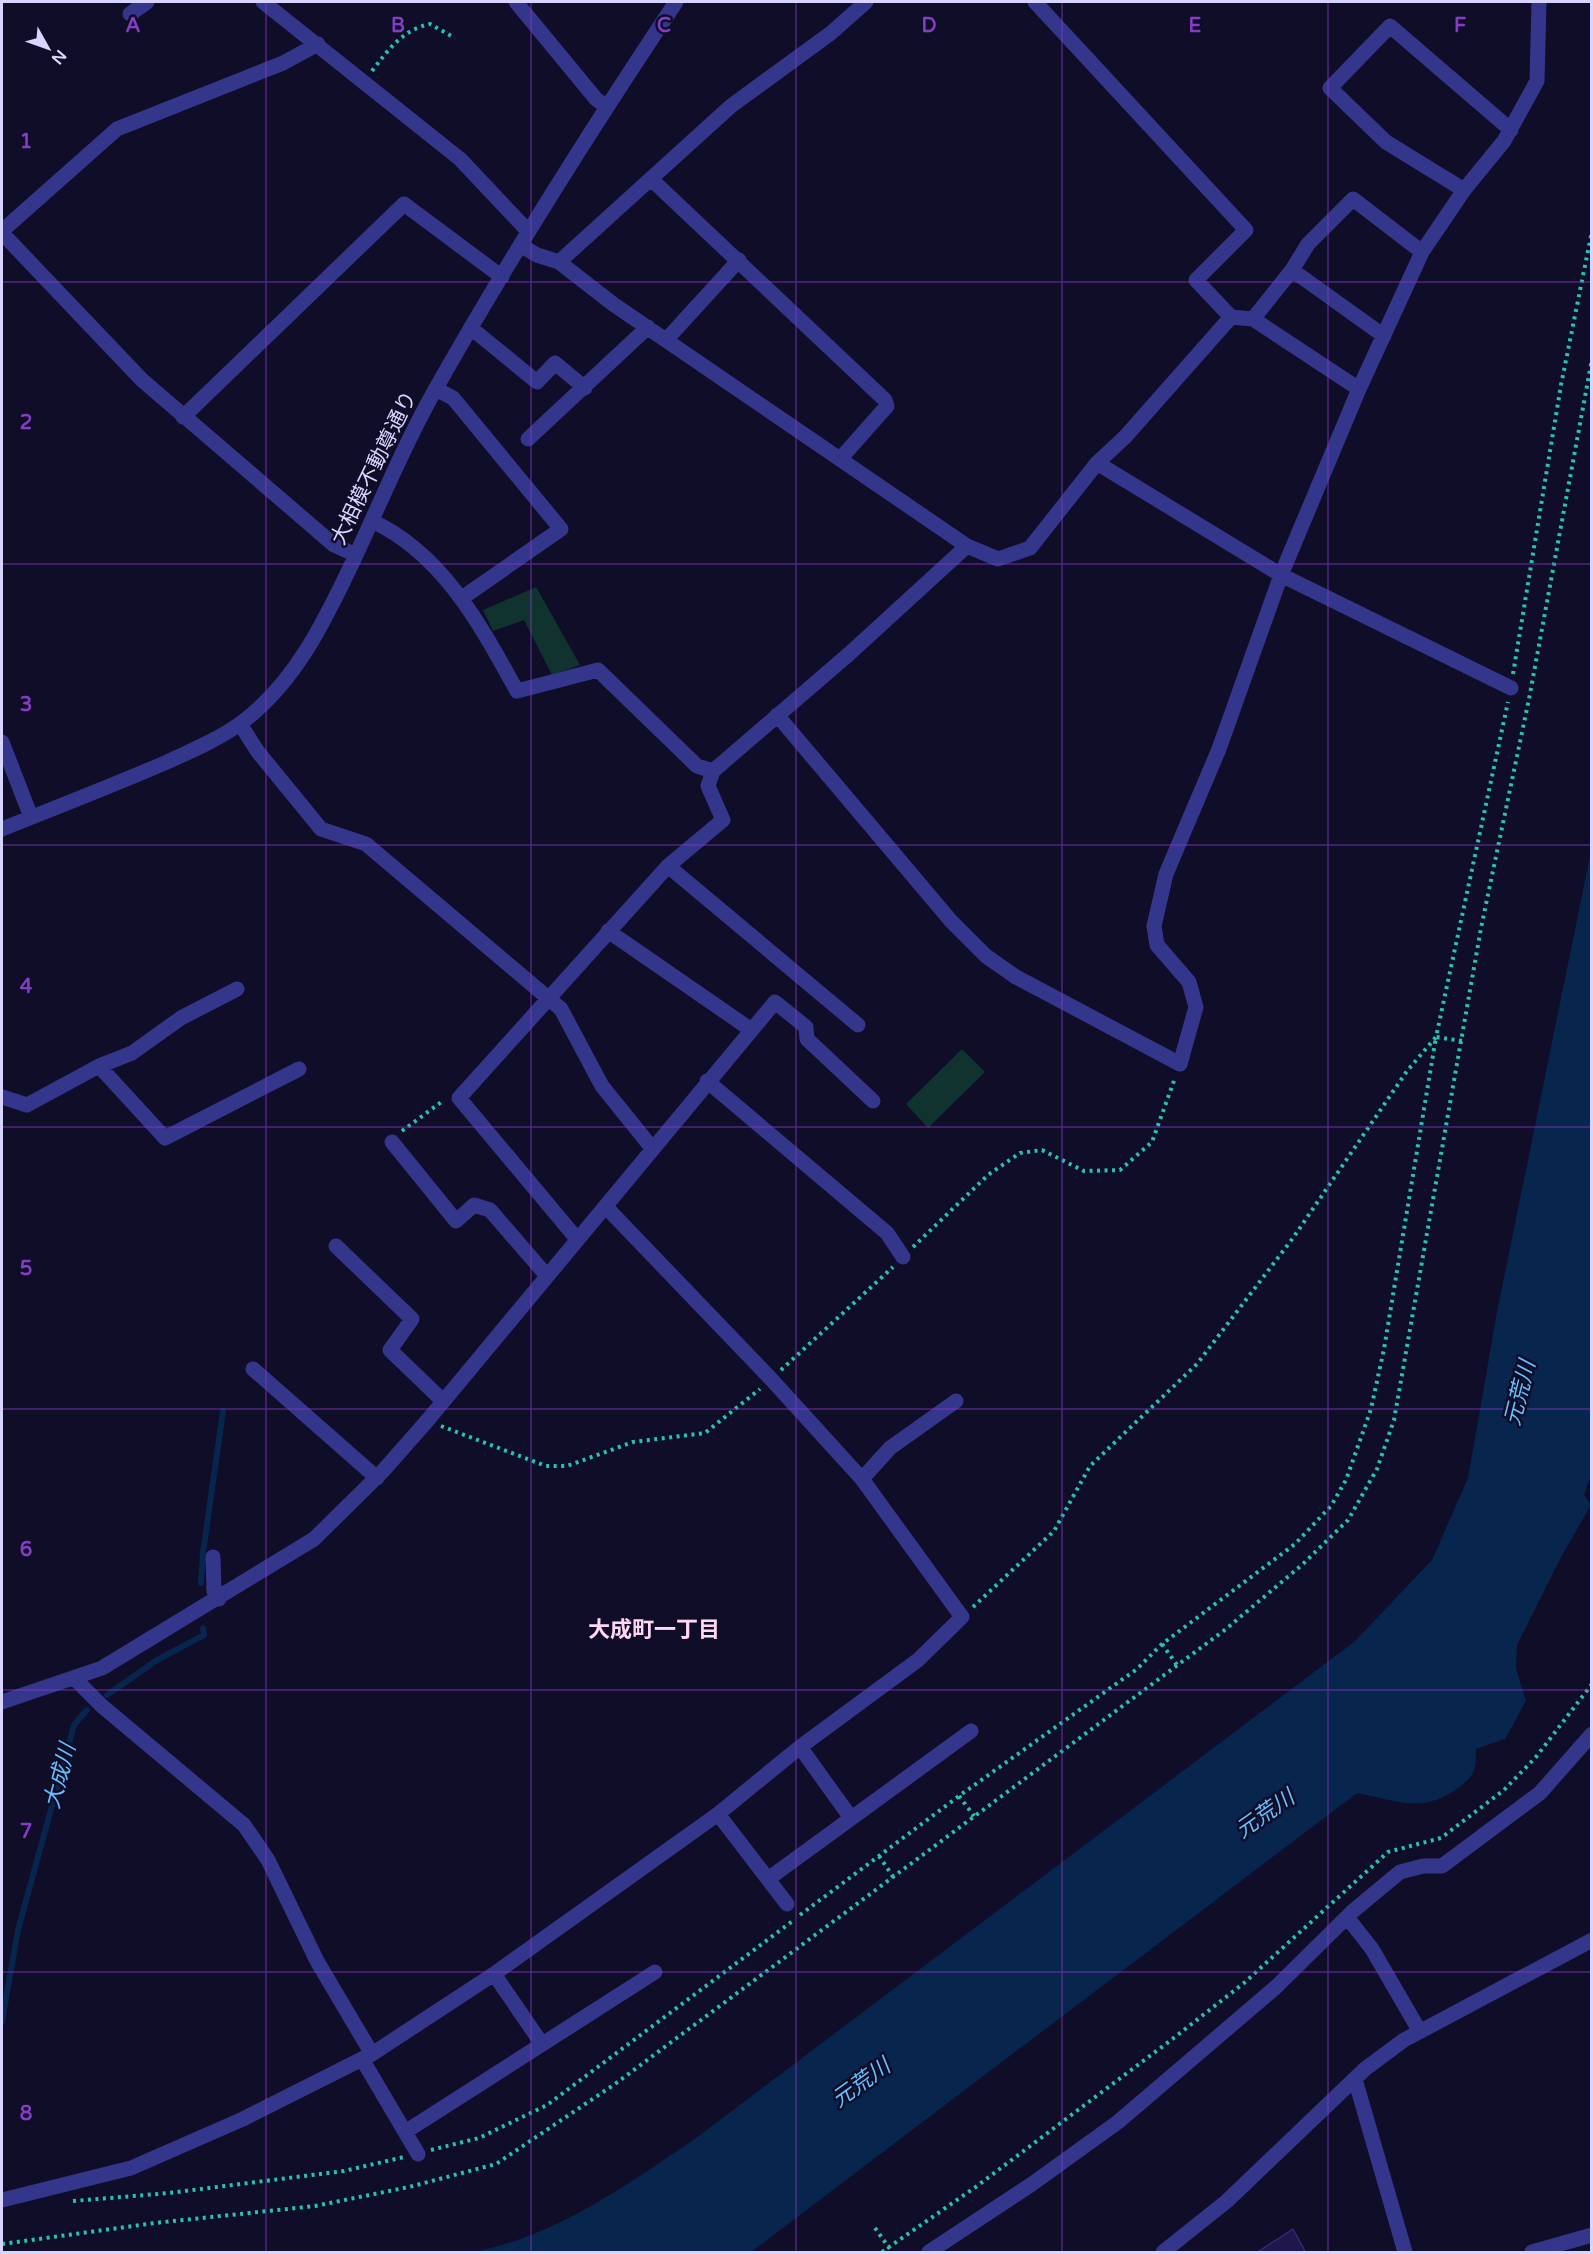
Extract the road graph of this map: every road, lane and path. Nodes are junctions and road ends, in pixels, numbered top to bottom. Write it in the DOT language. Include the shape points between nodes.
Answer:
graph roads {
  1 [pos="147,2"];
  2 [pos="263,2"];
  3 [pos="516,2"];
  4 [pos="676,2"];
  5 [pos="866,2"];
  6 [pos="1035,2"];
  7 [pos="1539,2"];
  8 [pos="130,14"];
  9 [pos="455,38"];
  10 [pos="318,44"];
  11 [pos="364,81"];
  12 [pos="607,107"];
  13 [pos="1511,130"];
  14 [pos="651,179"];
  15 [pos="1464,190"];
  16 [pos="527,230"];
  17 [pos="1592,231"];
  18 [pos="2,232"];
  19 [pos="520,244"];
  20 [pos="1422,252"];
  21 [pos="739,260"];
  22 [pos="559,262"];
  23 [pos="1292,270"];
  24 [pos="502,277"];
  25 [pos="1231,317"];
  26 [pos="1253,319"];
  27 [pos="648,327"];
  28 [pos="471,328"];
  29 [pos="1384,336"];
  30 [pos="666,340"];
  31 [pos="1592,359"];
  32 [pos="585,388"];
  33 [pos="436,389"];
  34 [pos="1359,389"];
  35 [pos="183,417"];
  36 [pos="528,439"];
  37 [pos="841,459"];
  38 [pos="1097,463"];
  39 [pos="372,521"];
  40 [pos="967,546"];
  41 [pos="356,555"];
  42 [pos="1281,575"];
  43 [pos="462,598"];
  44 [pos="1511,688"];
  45 [pos="777,715"];
  46 [pos="240,724"];
  47 [pos="2,742"];
  48 [pos="713,771"];
  49 [pos="31,817"];
  50 [pos="2,829"];
  51 [pos="668,866"];
  52 [pos="608,931"];
  53 [pos="237,989"];
  54 [pos="550,999"];
  55 [pos="858,1025"];
  56 [pos="750,1029"];
  57 [pos="1436,1037"];
  58 [pos="1462,1041"];
  59 [pos="1180,1064"];
  60 [pos="99,1066"];
  61 [pos="299,1069"];
  62 [pos="707,1081"];
  63 [pos="2,1097"];
  64 [pos="459,1098"];
  65 [pos="873,1101"];
  66 [pos="392,1142"];
  67 [pos="652,1149"];
  68 [pos="606,1207"];
  69 [pos="577,1239"];
  70 [pos="336,1246"];
  71 [pos="903,1257"];
  72 [pos="547,1276"];
  73 [pos="253,1369"];
  74 [pos="771,1379"];
  75 [pos="443,1401"];
  76 [pos="956,1401"];
  77 [pos="427,1421"];
  78 [pos="377,1478"];
  79 [pos="862,1479"];
  80 [pos="213,1557"];
  81 [pos="219,1599"];
  82 [pos="962,1617"];
  83 [pos="1162,1644"];
  84 [pos="1177,1665"];
  85 [pos="74,1678"];
  86 [pos="1592,1684"];
  87 [pos="2,1702"];
  88 [pos="971,1731"];
  89 [pos="1592,1734"];
  90 [pos="801,1747"];
  91 [pos="959,1796"];
  92 [pos="718,1814"];
  93 [pos="974,1816"];
  94 [pos="851,1818"];
  95 [pos="894,1878"];
  96 [pos="768,1879"];
  97 [pos="787,1904"];
  98 [pos="1347,1917"];
  99 [pos="1592,1940"];
  100 [pos="655,1972"];
  101 [pos="494,1974"];
  102 [pos="1419,2030"];
  103 [pos="542,2044"];
  104 [pos="367,2056"];
  105 [pos="1355,2079"];
  106 [pos="405,2132"];
  107 [pos="418,2154"];
  108 [pos="2,2200"];
  109 [pos="875,2228"];
  110 [pos="1592,2235"];
  111 [pos="2,2244"];
  112 [pos="891,2250"];
  113 [pos="882,2253"];
  114 [pos="929,2253"];
  115 [pos="1163,2253"];
  116 [pos="1406,2253"];
  117 [pos="1533,2253"];
  1 -- 8 [label="street"];
  2 -- 10 [label="street"];
  3 -- 12 [label="street" via="596,99"];
  4 -- 12 [label="street, 大相模不動尊通り"];
  5 -- 14 [label="street" via="831,33 731,106"];
  6 -- 25 [label="street" via="1246,230 1196,280"];
  7 -- 13 [label="street" via="1537,81"];
  9 -- 11 [label="path" via="430,24 416,27 396,41"];
  10 -- 11 [label="street"];
  10 -- 18 [label="street" via="283,63 117,129"];
  11 -- 16 [label="street" via="460,159"];
  12 -- 16 [label="street, 大相模不動尊通り"];
  13 -- 15 [label="street"];
  13 -- 15 [label="street" via="1389,26 1330,88 1386,142"];
  14 -- 21 [label="street"];
  14 -- 22 [label="street"];
  15 -- 20 [label="street"];
  16 -- 19 [label="street, 大相模不動尊通り"];
  17 -- 44 [label="path" via="1561,385"];
  18 -- 35 [label="street" via="142,380"];
  19 -- 22 [label="street"];
  19 -- 24 [label="street, 大相模不動尊通り"];
  20 -- 23 [label="street" via="1353,199 1308,244"];
  20 -- 29 [label="street"];
  21 -- 30 [label="street"];
  21 -- 37 [label="street" via="885,400 887,406"];
  22 -- 27 [label="street"];
  23 -- 26 [label="street"];
  23 -- 29 [label="street"];
  24 -- 28 [label="street, 大相模不動尊通り"];
  24 -- 35 [label="street" via="404,204"];
  25 -- 26 [label="street"];
  25 -- 38 [label="street" via="1125,437"];
  26 -- 34 [label="street"];
  27 -- 30 [label="street"];
  27 -- 32 [label="street"];
  28 -- 32 [label="street" via="537,382 555,363"];
  28 -- 33 [label="street, 大相模不動尊通り"];
  29 -- 34 [label="street"];
  30 -- 37 [label="street"];
  31 -- 58 [label="path"];
  32 -- 36 [label="street"];
  33 -- 39 [label="street, 大相模不動尊通り" via="407,441"];
  33 -- 43 [label="street" via="453,398 561,529"];
  34 -- 42 [label="street"];
  35 -- 41 [label="street" via="334,544"];
  37 -- 40 [label="street"];
  38 -- 40 [label="street" via="1030,548 998,560"];
  38 -- 42 [label="street"];
  39 -- 41 [label="street, 大相模不動尊通り"];
  39 -- 43 [label="street" via="388,528 434,566"];
  40 -- 45 [label="street"];
  41 -- 46 [label="street, 大相模不動尊通り" via="309,647 269,698"];
  42 -- 44 [label="street"];
  42 -- 59 [label="street" via="1219,749 1166,874 1155,926 1157,945 1189,982 1196,1006"];
  43 -- 48 [label="street" via="517,691 598,670 697,766"];
  44 -- 57 [label="path"];
  45 -- 48 [label="street"];
  45 -- 59 [label="street" via="951,921 986,956 1016,977"];
  46 -- 49 [label="street, 大相模不動尊通り" via="137,775"];
  46 -- 54 [label="street" via="321,829 366,843"];
  47 -- 49 [label="street"];
  48 -- 51 [label="street" via="708,786 723,820"];
  49 -- 50 [label="street, 大相模不動尊通り"];
  51 -- 52 [label="street"];
  51 -- 55 [label="street"];
  52 -- 54 [label="street"];
  52 -- 56 [label="street"];
  53 -- 60 [label="street" via="181,1018 132,1053"];
  54 -- 64 [label="street"];
  54 -- 67 [label="street" via="561,1009 602,1086"];
  56 -- 62 [label="street"];
  56 -- 65 [label="street" via="775,1002 806,1027 807,1039"];
  57 -- 58 [label="path"];
  57 -- 82 [label="path" via="1407,1071 1293,1238 1197,1364 1090,1466 1054,1531"];
  57 -- 83 [label="path" via="1384,1349 1371,1410 1346,1480 1331,1506 1295,1544"];
  58 -- 84 [label="path" via="1394,1419 1377,1469 1348,1520 1303,1564"];
  59 -- 71 [label="path" via="1152,1142 1120,1170 1084,1171 1042,1150 1020,1154 988,1175"];
  60 -- 61 [label="street" via="165,1138"];
  60 -- 63 [label="street" via="27,1104"];
  62 -- 67 [label="street"];
  62 -- 71 [label="street" via="887,1233"];
  64 -- 66 [label="path" via="447,1098"];
  64 -- 69 [label="street"];
  66 -- 72 [label="street" via="456,1221 474,1205 490,1210"];
  67 -- 68 [label="street"];
  68 -- 69 [label="street"];
  68 -- 74 [label="street"];
  69 -- 72 [label="street"];
  70 -- 75 [label="street" via="412,1319 390,1350"];
  71 -- 74 [label="path"];
  72 -- 75 [label="street"];
  73 -- 78 [label="street"];
  74 -- 77 [label="path" via="705,1433 633,1442 567,1466 546,1467"];
  74 -- 79 [label="street"];
  75 -- 77 [label="street"];
  76 -- 79 [label="street" via="890,1448"];
  77 -- 78 [label="street"];
  78 -- 81 [label="street" via="314,1539"];
  79 -- 82 [label="street"];
  80 -- 81 [label="street" via="214,1591"];
  81 -- 85 [label="street" via="102,1668"];
  82 -- 90 [label="street" via="918,1660"];
  83 -- 84 [label="path"];
  83 -- 91 [label="path" via="1137,1669"];
  84 -- 93 [label="path"];
  85 -- 87 [label="street"];
  85 -- 104 [label="street" via="244,1825 268,1860"];
  86 -- 112 [label="path" via="1536,1757 1504,1790 1441,1838 1388,1852 1244,1983"];
  88 -- 94 [label="street"];
  89 -- 98 [label="street" via="1540,1793 1442,1866 1400,1872"];
  90 -- 92 [label="street"];
  90 -- 94 [label="street"];
  91 -- 93 [label="path"];
  91 -- 95 [label="path" via="879,1856"];
  92 -- 96 [label="street"];
  92 -- 101 [label="street"];
  93 -- 95 [label="path"];
  94 -- 96 [label="street"];
  95 -- 111 [label="path" via="615,2084 496,2164 315,2206"];
  96 -- 97 [label="street"];
  98 -- 102 [label="street" via="1372,1949"];
  98 -- 114 [label="street" via="1276,1987 1118,2122"];
  99 -- 102 [label="street"];
  100 -- 103 [label="street"];
  101 -- 103 [label="street"];
  101 -- 104 [label="street"];
  102 -- 105 [label="street"];
  103 -- 106 [label="street"];
  104 -- 106 [label="street"];
  104 -- 108 [label="street" via="243,2119 131,2168"];
  105 -- 115 [label="street" via="1227,2201"];
  105 -- 116 [label="street"];
  106 -- 107 [label="street"];
  109 -- 112 [label="path"];
  110 -- 117 [label="street"];
  112 -- 113 [label="path"];
}
